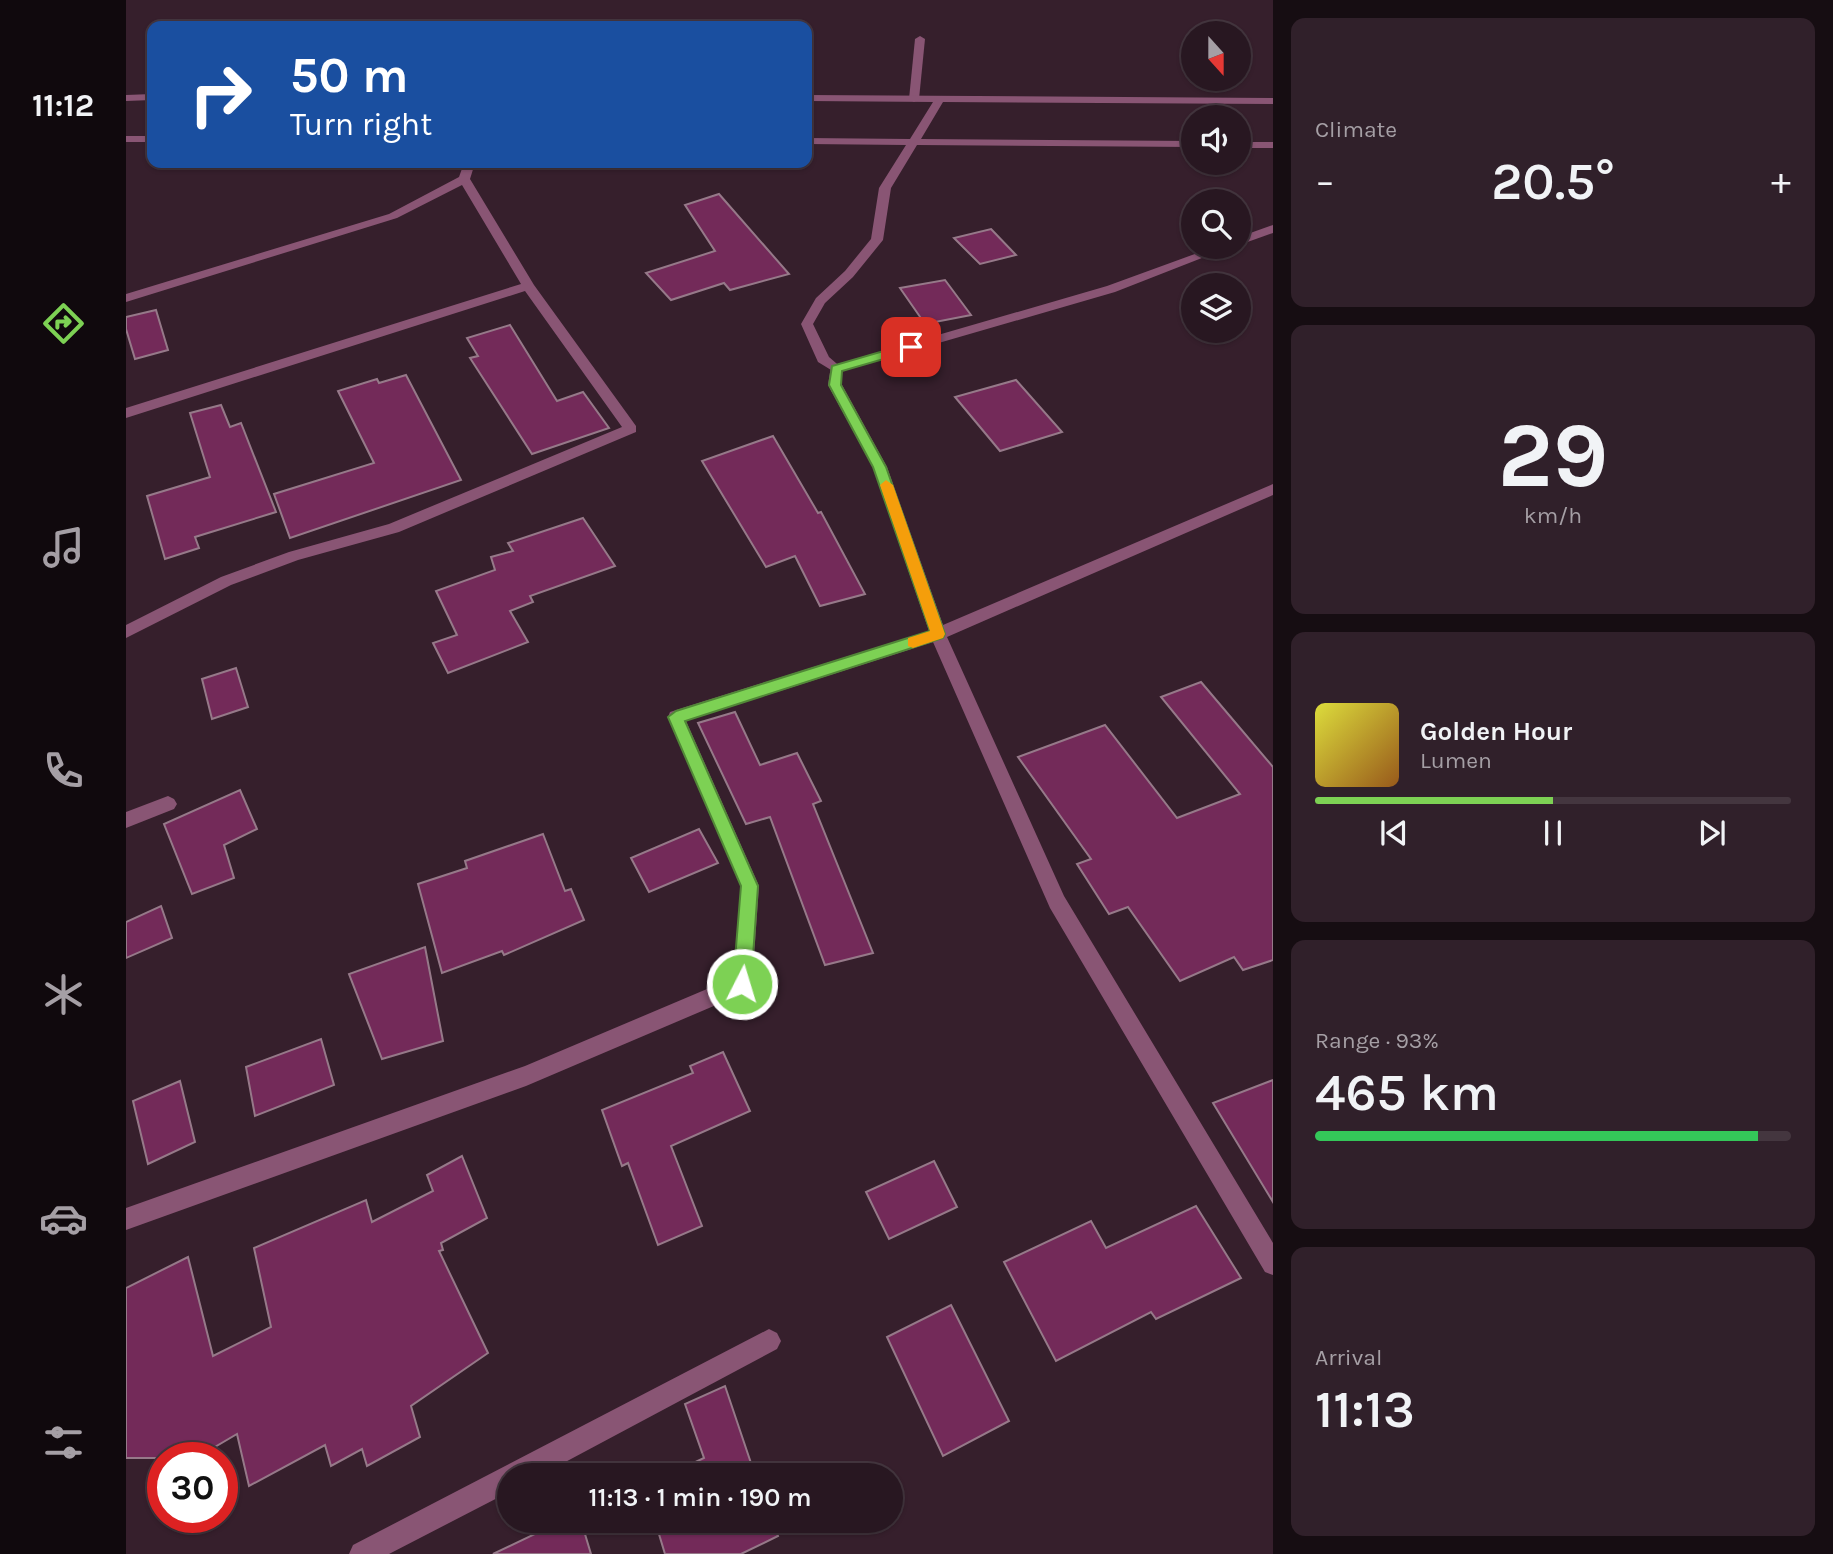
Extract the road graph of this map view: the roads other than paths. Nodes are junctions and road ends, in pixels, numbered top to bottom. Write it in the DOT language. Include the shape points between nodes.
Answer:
graph roads {
  1 [pos="920,39"];
  2 [pos="126,97"];
  3 [pos="147,97"];
  4 [pos="812,98"];
  5 [pos="914,99"];
  6 [pos="940,99"];
  7 [pos="1273,100"];
  8 [pos="126,139"];
  9 [pos="147,139"];
  10 [pos="812,141"];
  11 [pos="911,142"];
  12 [pos="1181,144"];
  13 [pos="1251,145"];
  14 [pos="1273,145"];
  15 [pos="467,168"];
  16 [pos="464,179"];
  17 [pos="1273,229"];
  18 [pos="1251,237"];
  19 [pos="1192,259"];
  20 [pos="528,286"];
  21 [pos="126,298"];
  22 [pos="836,369"];
  23 [pos="126,413"];
  24 [pos="1273,489"];
  25 [pos="126,632"];
  26 [pos="938,634"];
  27 [pos="168,804"];
  28 [pos="126,820"];
  29 [pos="126,1219"];
  30 [pos="1273,1264"];
  31 [pos="769,1341"];
  32 [pos="539,1463"];
  33 [pos="497,1485"];
  34 [pos="362,1554"];
  1 -- 5 [label="street"];
  2 -- 3 [label="street"];
  4 -- 5 [label="street"];
  5 -- 6 [label="street"];
  6 -- 7 [label="street"];
  6 -- 11 [label="street"];
  8 -- 9 [label="street"];
  10 -- 11 [label="street"];
  11 -- 12 [label="street"];
  11 -- 22 [label="street" via="885,188 877,240 820,301 807,324 823,359"];
  13 -- 14 [label="street"];
  15 -- 16 [label="street"];
  16 -- 20 [label="street"];
  16 -- 21 [label="street" via="393,216"];
  17 -- 18 [label="street"];
  19 -- 22 [label="street" via="1111,289"];
  20 -- 23 [label="street"];
  20 -- 25 [label="street" via="631,429 394,528 293,556 226,581"];
  22 -- 26 [label="street" via="835,385 880,467"];
  24 -- 26 [label="street"];
  26 -- 29 [label="street" via="676,717 750,886 742,984 526,1076"];
  26 -- 30 [label="street" via="1058,902"];
  27 -- 28 [label="street"];
  31 -- 32 [label="street"];
  33 -- 34 [label="street"];
}
